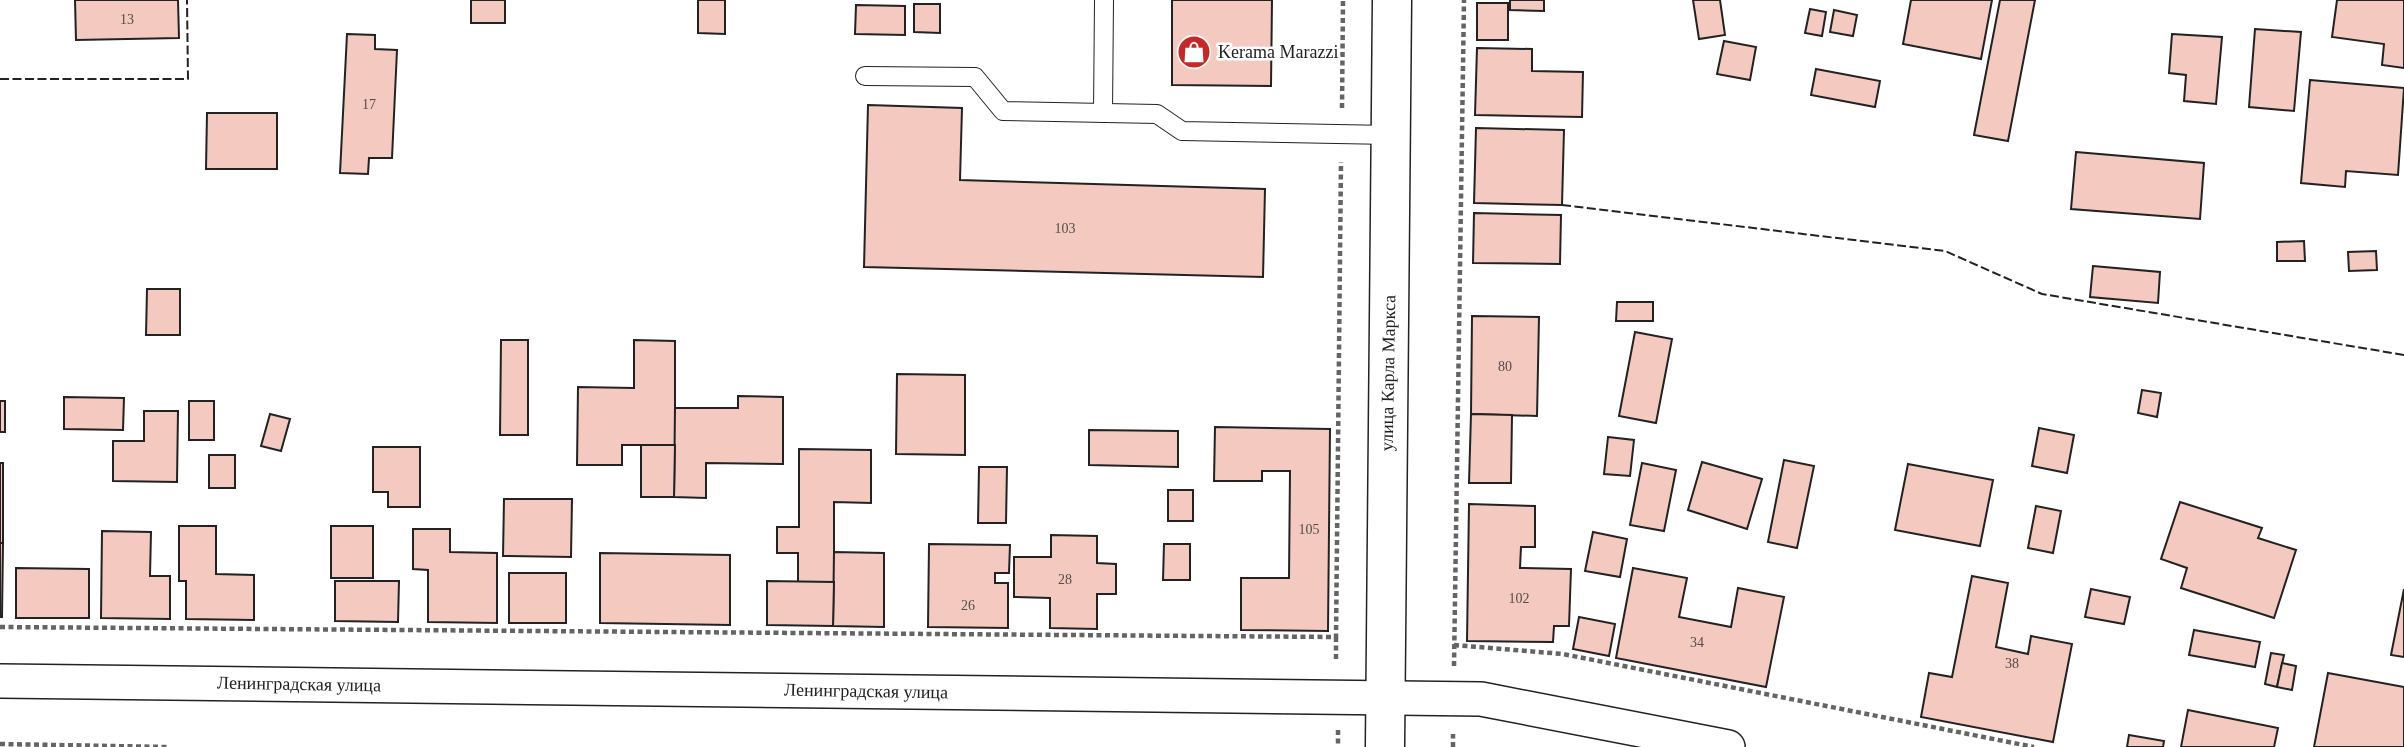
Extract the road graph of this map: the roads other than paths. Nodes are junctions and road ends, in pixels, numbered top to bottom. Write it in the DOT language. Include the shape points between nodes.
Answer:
graph roads {
  1 [pos="1104,0"];
  2 [pos="1392,0"];
  3 [pos="865,76"];
  4 [pos="1103,113"];
  5 [pos="1390,135"];
  6 [pos="0,681"];
  7 [pos="1385,697"];
  8 [pos="1385,747"];
  9 [pos="1728,747"];
  1 -- 4 [label="lane"];
  2 -- 5 [label="main road, улица Карла Маркса"];
  3 -- 4 [label="lane" via="975,78 1003,111"];
  4 -- 5 [label="lane" via="1157,114 1182,131"];
  5 -- 7 [label="main road, улица Карла Маркса"];
  6 -- 7 [label="street, Ленинградская улица"];
  7 -- 8 [label="main road, улица Карла Маркса"];
  7 -- 9 [label="street, Ленинградская улица" via="1481,699"];
}
